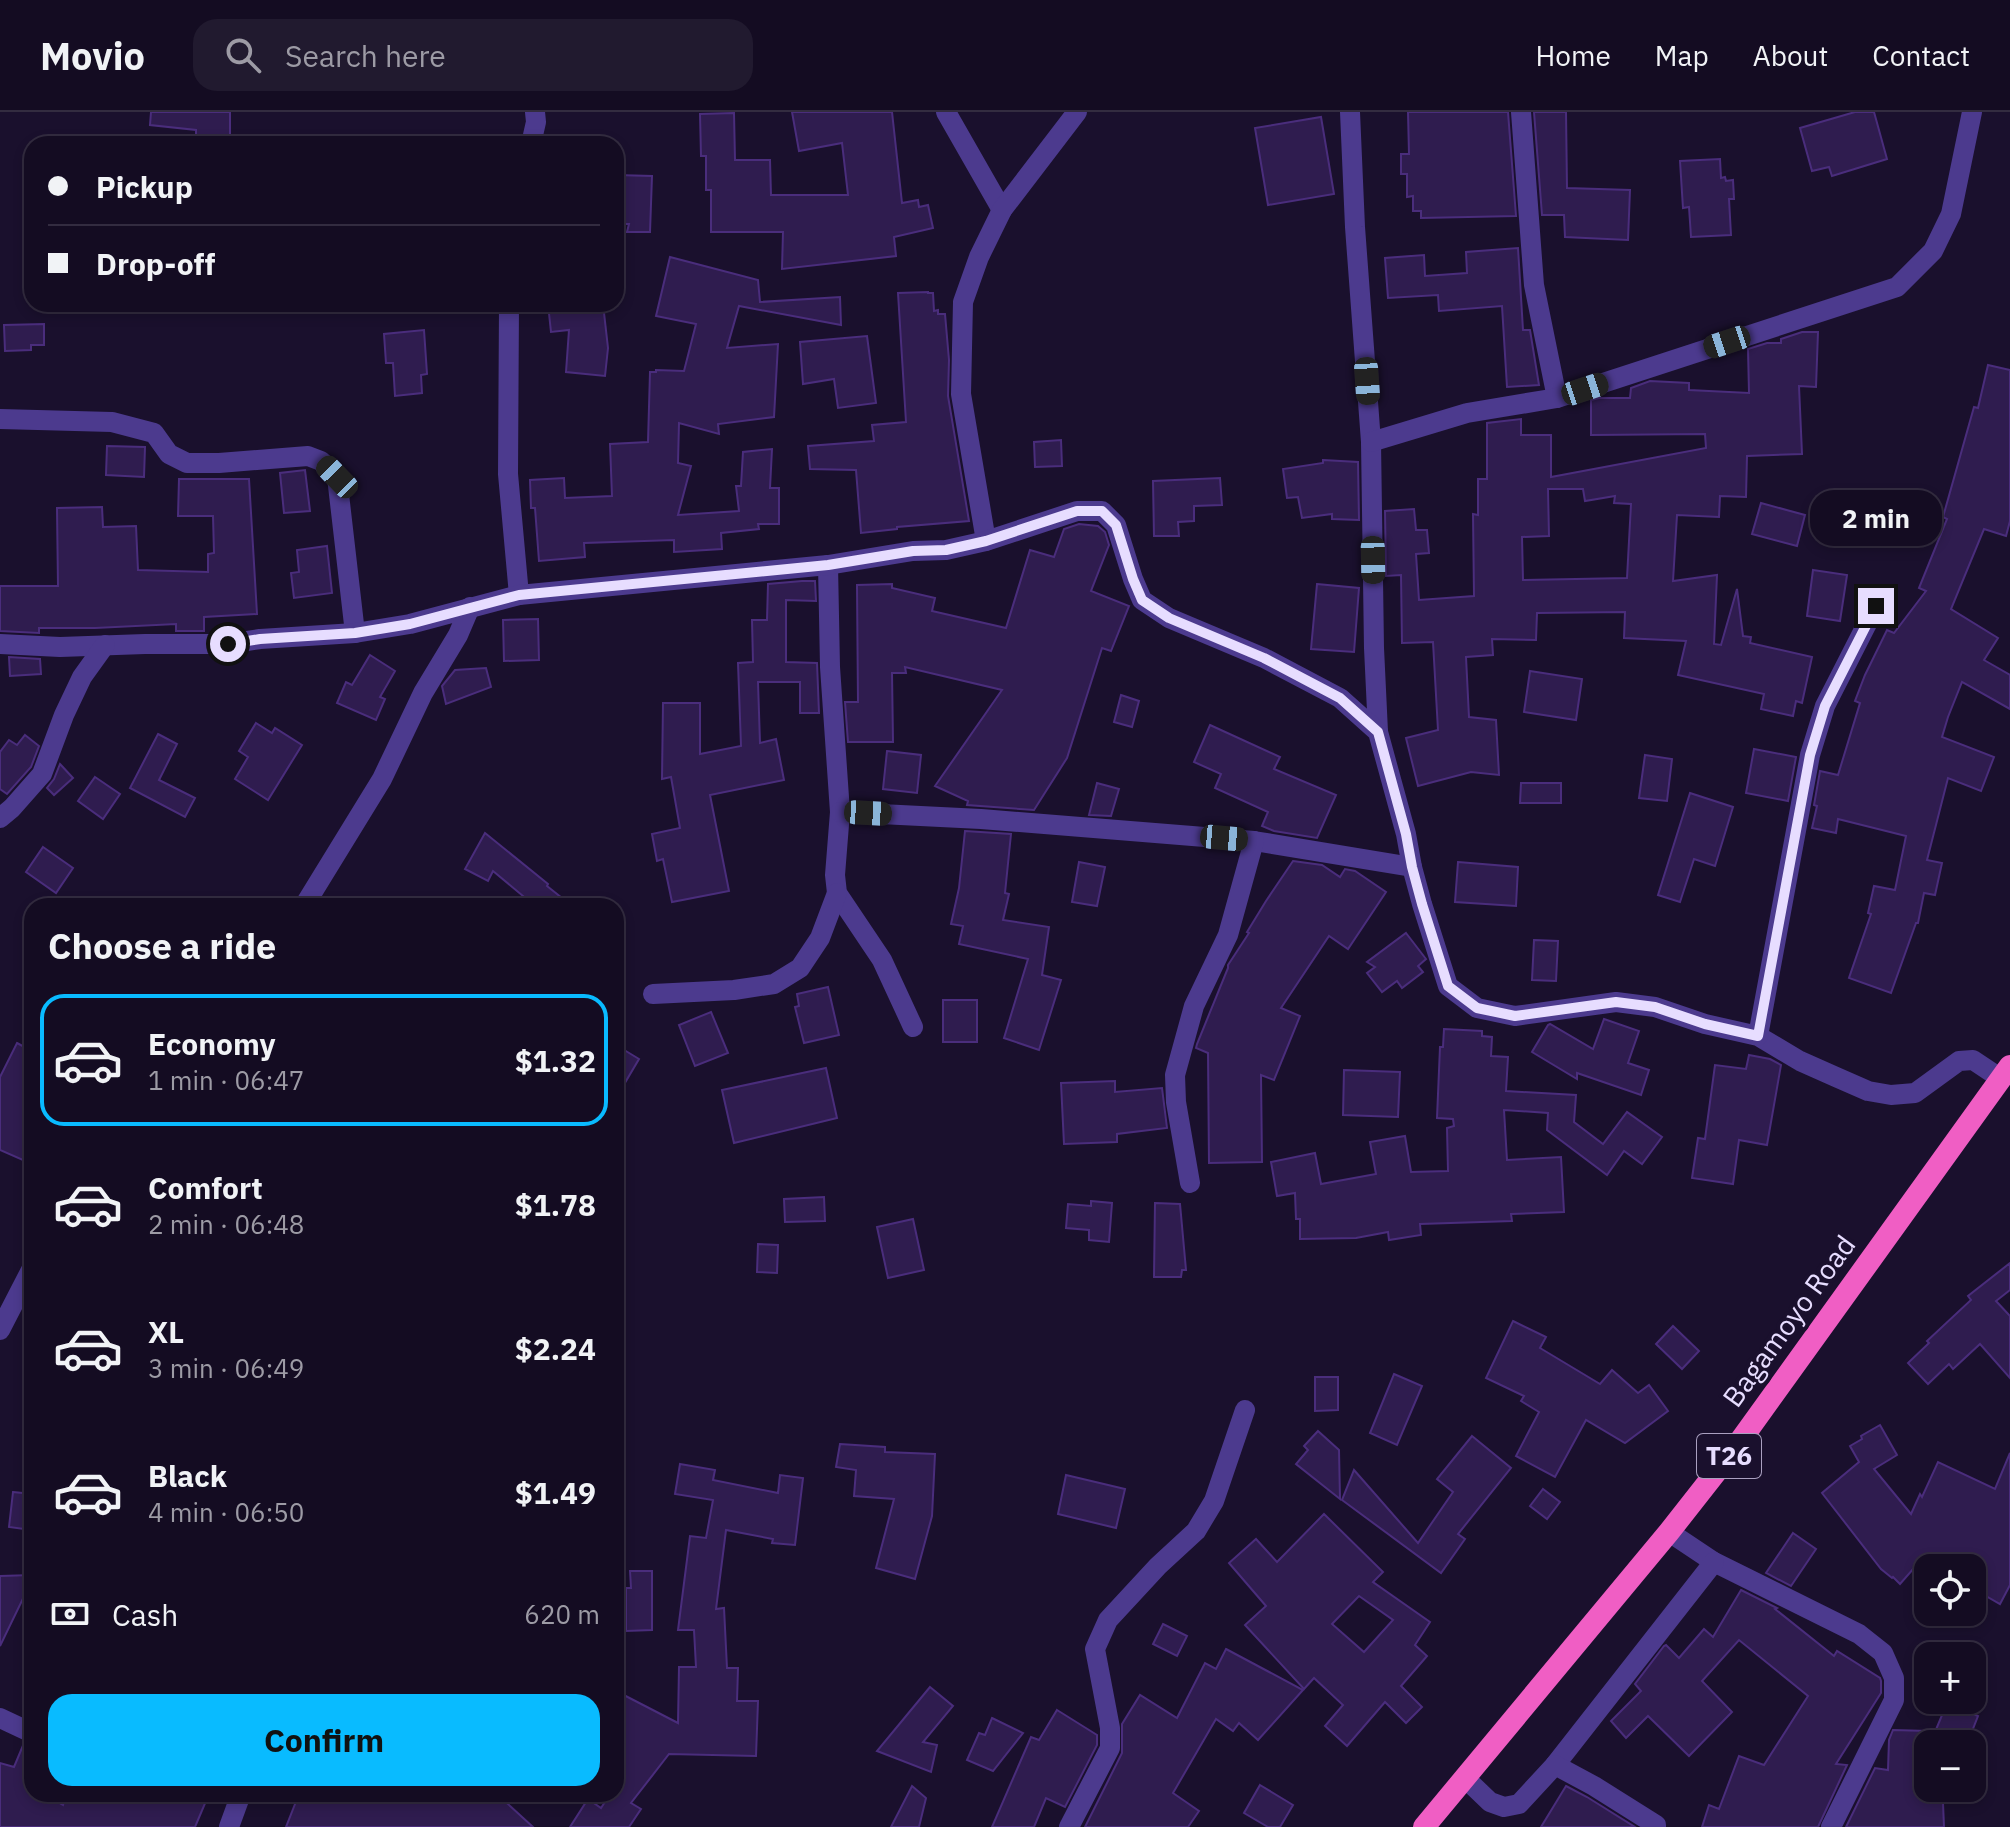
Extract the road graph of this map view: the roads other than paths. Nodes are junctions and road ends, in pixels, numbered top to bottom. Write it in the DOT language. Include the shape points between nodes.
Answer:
graph roads {
  1 [pos="946,112"];
  2 [pos="1077,112"];
  3 [pos="1350,112"];
  4 [pos="1521,112"];
  5 [pos="1972,112"];
  6 [pos="540,115"];
  7 [pos="533,136"];
  8 [pos="1002,210"];
  9 [pos="509,312"];
  10 [pos="1557,398"];
  11 [pos="0,419"];
  12 [pos="1371,442"];
  13 [pos="986,541"];
  14 [pos="828,565"];
  15 [pos="519,595"];
  16 [pos="1876,606"];
  17 [pos="470,607"];
  18 [pos="355,633"];
  19 [pos="0,644"];
  20 [pos="105,645"];
  21 [pos="1378,732"];
  22 [pos="4,811"];
  23 [pos="840,812"];
  24 [pos="1254,841"];
  25 [pos="1412,867"];
  26 [pos="837,893"];
  27 [pos="309,898"];
  28 [pos="653,994"];
  29 [pos="913,1027"];
  30 [pos="1758,1036"];
  31 [pos="2005,1072"];
  32 [pos="1190,1183"];
  33 [pos="24,1284"];
  34 [pos="0,1330"];
  35 [pos="1245,1410"];
  36 [pos="1669,1532"];
  37 [pos="1714,1562"];
  38 [pos="0,1718"];
  39 [pos="24,1729"];
  40 [pos="1555,1765"];
  41 [pos="1465,1778"];
  42 [pos="238,1802"];
  43 [pos="229,1827"];
  44 [pos="1069,1827"];
  45 [pos="1424,1827"];
  46 [pos="1656,1827"];
  47 [pos="1831,1827"];
  1 -- 8 [label="street"];
  2 -- 8 [label="street"];
  3 -- 12 [label="street"];
  4 -- 10 [label="street" via="1534,285"];
  5 -- 10 [label="street" via="1951,214 1933,251 1897,287"];
  6 -- 7 [label="street"];
  8 -- 13 [label="street" via="963,302 961,394"];
  9 -- 15 [label="street" via="508,474"];
  10 -- 12 [label="street" via="1467,413"];
  11 -- 18 [label="street" via="112,422 154,433 169,454 187,463 308,456 321,461 337,477"];
  12 -- 21 [label="street"];
  13 -- 14 [label="street"];
  13 -- 21 [label="street" via="1077,511 1102,511 1116,525 1142,600 1169,618 1264,658 1340,698"];
  14 -- 15 [label="street"];
  14 -- 23 [label="street"];
  15 -- 17 [label="street"];
  16 -- 30 [label="street" via="1825,706 1810,755"];
  17 -- 18 [label="street"];
  17 -- 27 [label="street" via="382,779"];
  18 -- 20 [label="street" via="228,644"];
  19 -- 20 [label="street"];
  20 -- 22 [label="street" via="82,677 42,774"];
  21 -- 25 [label="street"];
  23 -- 24 [label="street"];
  23 -- 26 [label="street"];
  24 -- 25 [label="street"];
  24 -- 32 [label="street" via="1228,935 1194,1006 1175,1075"];
  25 -- 30 [label="street" via="1448,986 1477,1008 1515,1016 1616,1002 1655,1007"];
  26 -- 28 [label="street" via="820,938 800,968 774,984"];
  26 -- 29 [label="street" via="882,960"];
  30 -- 31 [label="street" via="1800,1061 1868,1091 1891,1095 1915,1093 1959,1061 1973,1060"];
  31 -- 36 [label="highway, Bagamoyo Road / T26"];
  33 -- 34 [label="street"];
  35 -- 44 [label="street" via="1214,1501 1196,1531 1108,1620 1095,1649 1110,1748"];
  36 -- 37 [label="street"];
  36 -- 41 [label="highway, Bagamoyo Road / T26"];
  37 -- 40 [label="street"];
  37 -- 47 [label="street" via="1859,1634 1883,1653 1894,1678 1894,1700"];
  38 -- 39 [label="street"];
  40 -- 41 [label="street" via="1519,1804 1504,1807 1490,1802"];
  40 -- 46 [label="street"];
  41 -- 45 [label="highway, Bagamoyo Road / T26"];
  42 -- 43 [label="street"];
}
